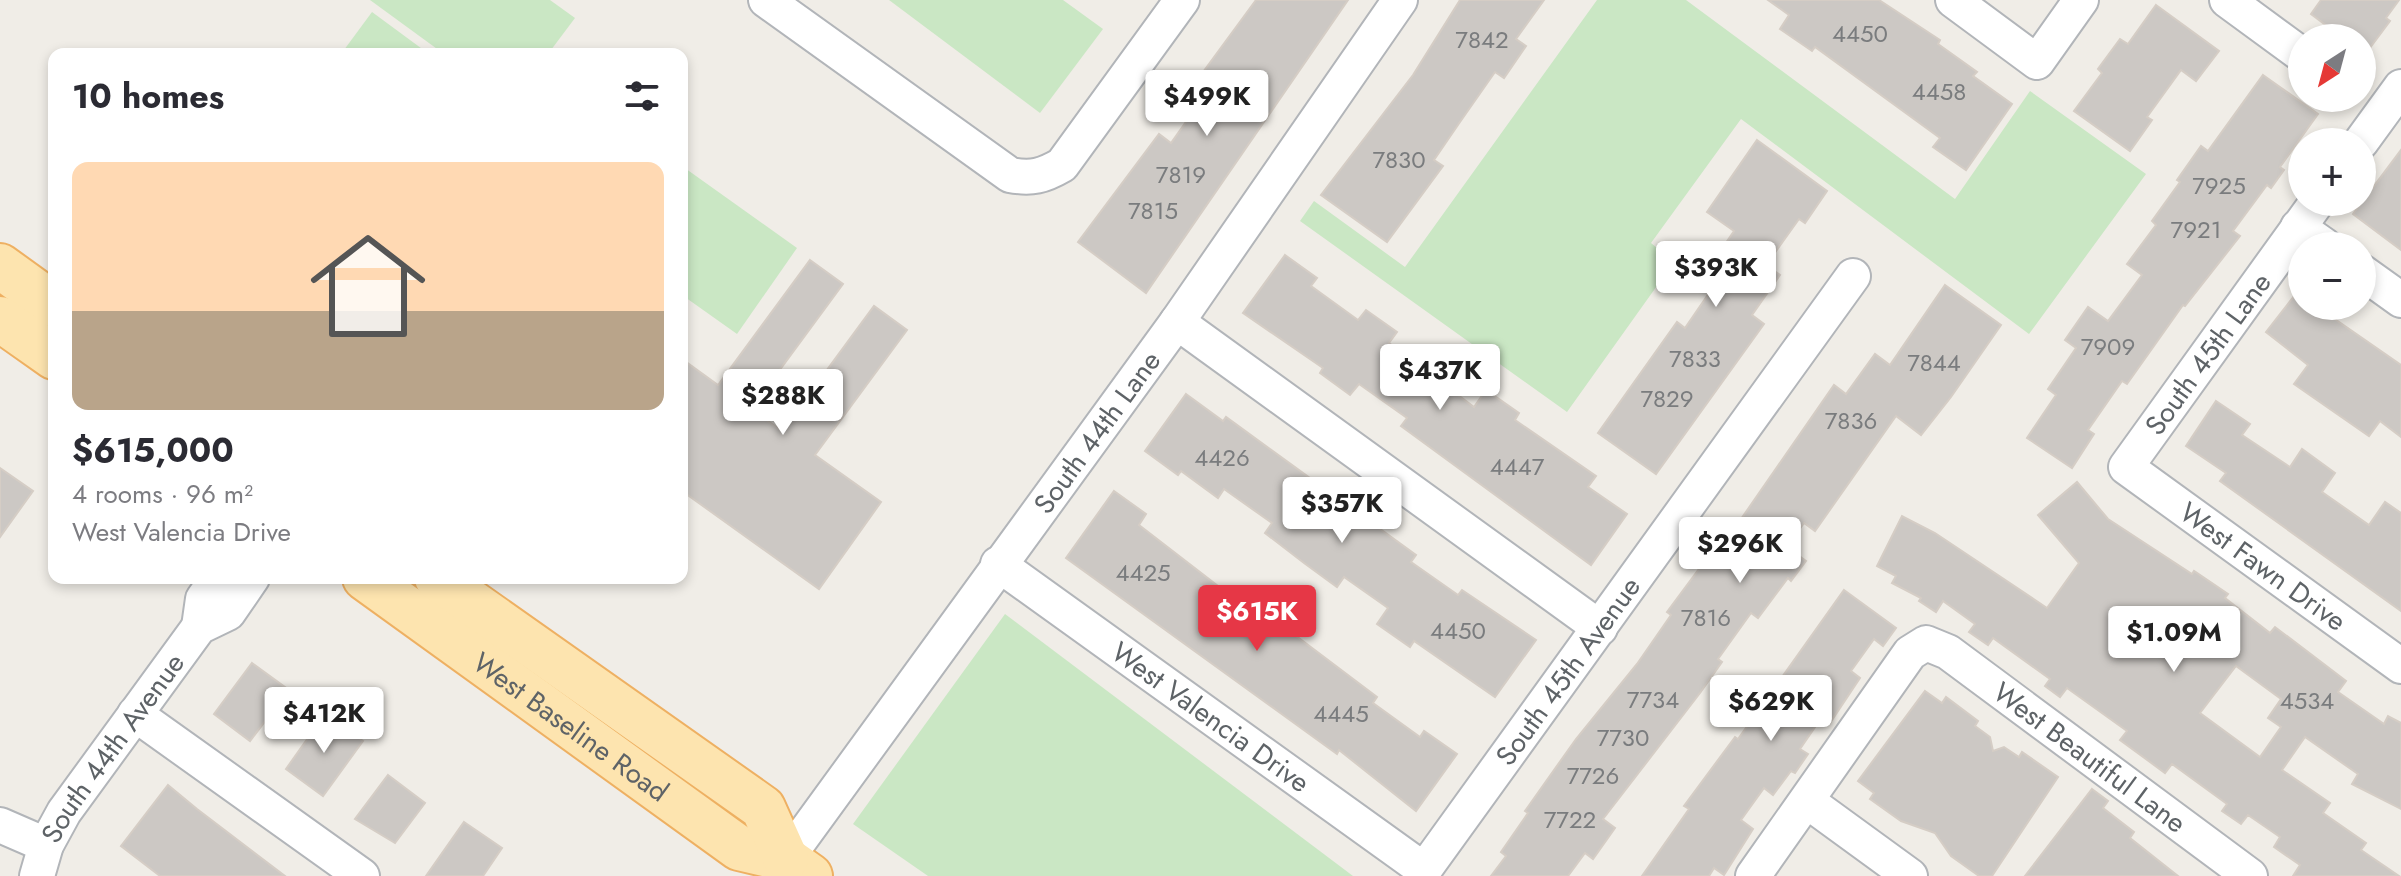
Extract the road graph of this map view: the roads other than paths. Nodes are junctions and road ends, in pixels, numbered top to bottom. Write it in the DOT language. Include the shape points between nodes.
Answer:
graph roads {
  1 [pos="766,0"];
  2 [pos="1182,0"];
  3 [pos="1400,0"];
  4 [pos="1953,0"];
  5 [pos="2081,0"];
  6 [pos="2227,0"];
  7 [pos="2288,45"];
  8 [pos="2381,100"];
  9 [pos="2368,128"];
  10 [pos="2313,225"];
  11 [pos="0,266"];
  12 [pos="1853,276"];
  13 [pos="2376,282"];
  14 [pos="2401,300"];
  15 [pos="48,301"];
  16 [pos="0,319"];
  17 [pos="1177,322"];
  18 [pos="48,353"];
  19 [pos="2126,467"];
  20 [pos="998,564"];
  21 [pos="214,584"];
  22 [pos="248,584"];
  23 [pos="373,584"];
  24 [pos="446,584"];
  25 [pos="199,627"];
  26 [pos="1600,628"];
  27 [pos="2401,666"];
  28 [pos="135,714"];
  29 [pos="1807,801"];
  30 [pos="0,825"];
  31 [pos="41,861"];
  32 [pos="798,868"];
  33 [pos="1424,870"];
  34 [pos="362,876"];
  35 [pos="1753,876"];
  36 [pos="1910,876"];
  37 [pos="2250,876"];
  1 -- 2 [label="street" via="1010,175 1027,178 1062,165"];
  3 -- 17 [label="street, South 44th Lane"];
  4 -- 5 [label="street" via="2037,62"];
  6 -- 7 [label="street"];
  8 -- 9 [label="street"];
  10 -- 19 [label="street, South 45th Lane"];
  11 -- 15 [label="main road"];
  12 -- 26 [label="street, South 45th Avenue"];
  13 -- 14 [label="street"];
  16 -- 18 [label="main road"];
  17 -- 20 [label="street, South 44th Lane"];
  17 -- 26 [label="street"];
  19 -- 27 [label="street, West Fawn Drive"];
  20 -- 32 [label="street, South 44th Lane"];
  20 -- 33 [label="street, West Valencia Drive"];
  21 -- 25 [label="street, South 44th Avenue" via="203,599"];
  22 -- 25 [label="street, South 44th Avenue" via="228,613"];
  23 -- 32 [label="main road, West Baseline Road" via="739,848"];
  24 -- 32 [label="main road, West Baseline Road" via="763,808"];
  25 -- 28 [label="street, South 44th Avenue"];
  26 -- 33 [label="street, South 45th Avenue"];
  28 -- 31 [label="street, South 44th Avenue" via="64,812"];
  28 -- 34 [label="street"];
  29 -- 35 [label="street"];
  29 -- 36 [label="street"];
  29 -- 37 [label="street, West Beautiful Lane" via="1910,653 1926,643 1948,652"];
  30 -- 31 [label="street"];
}
